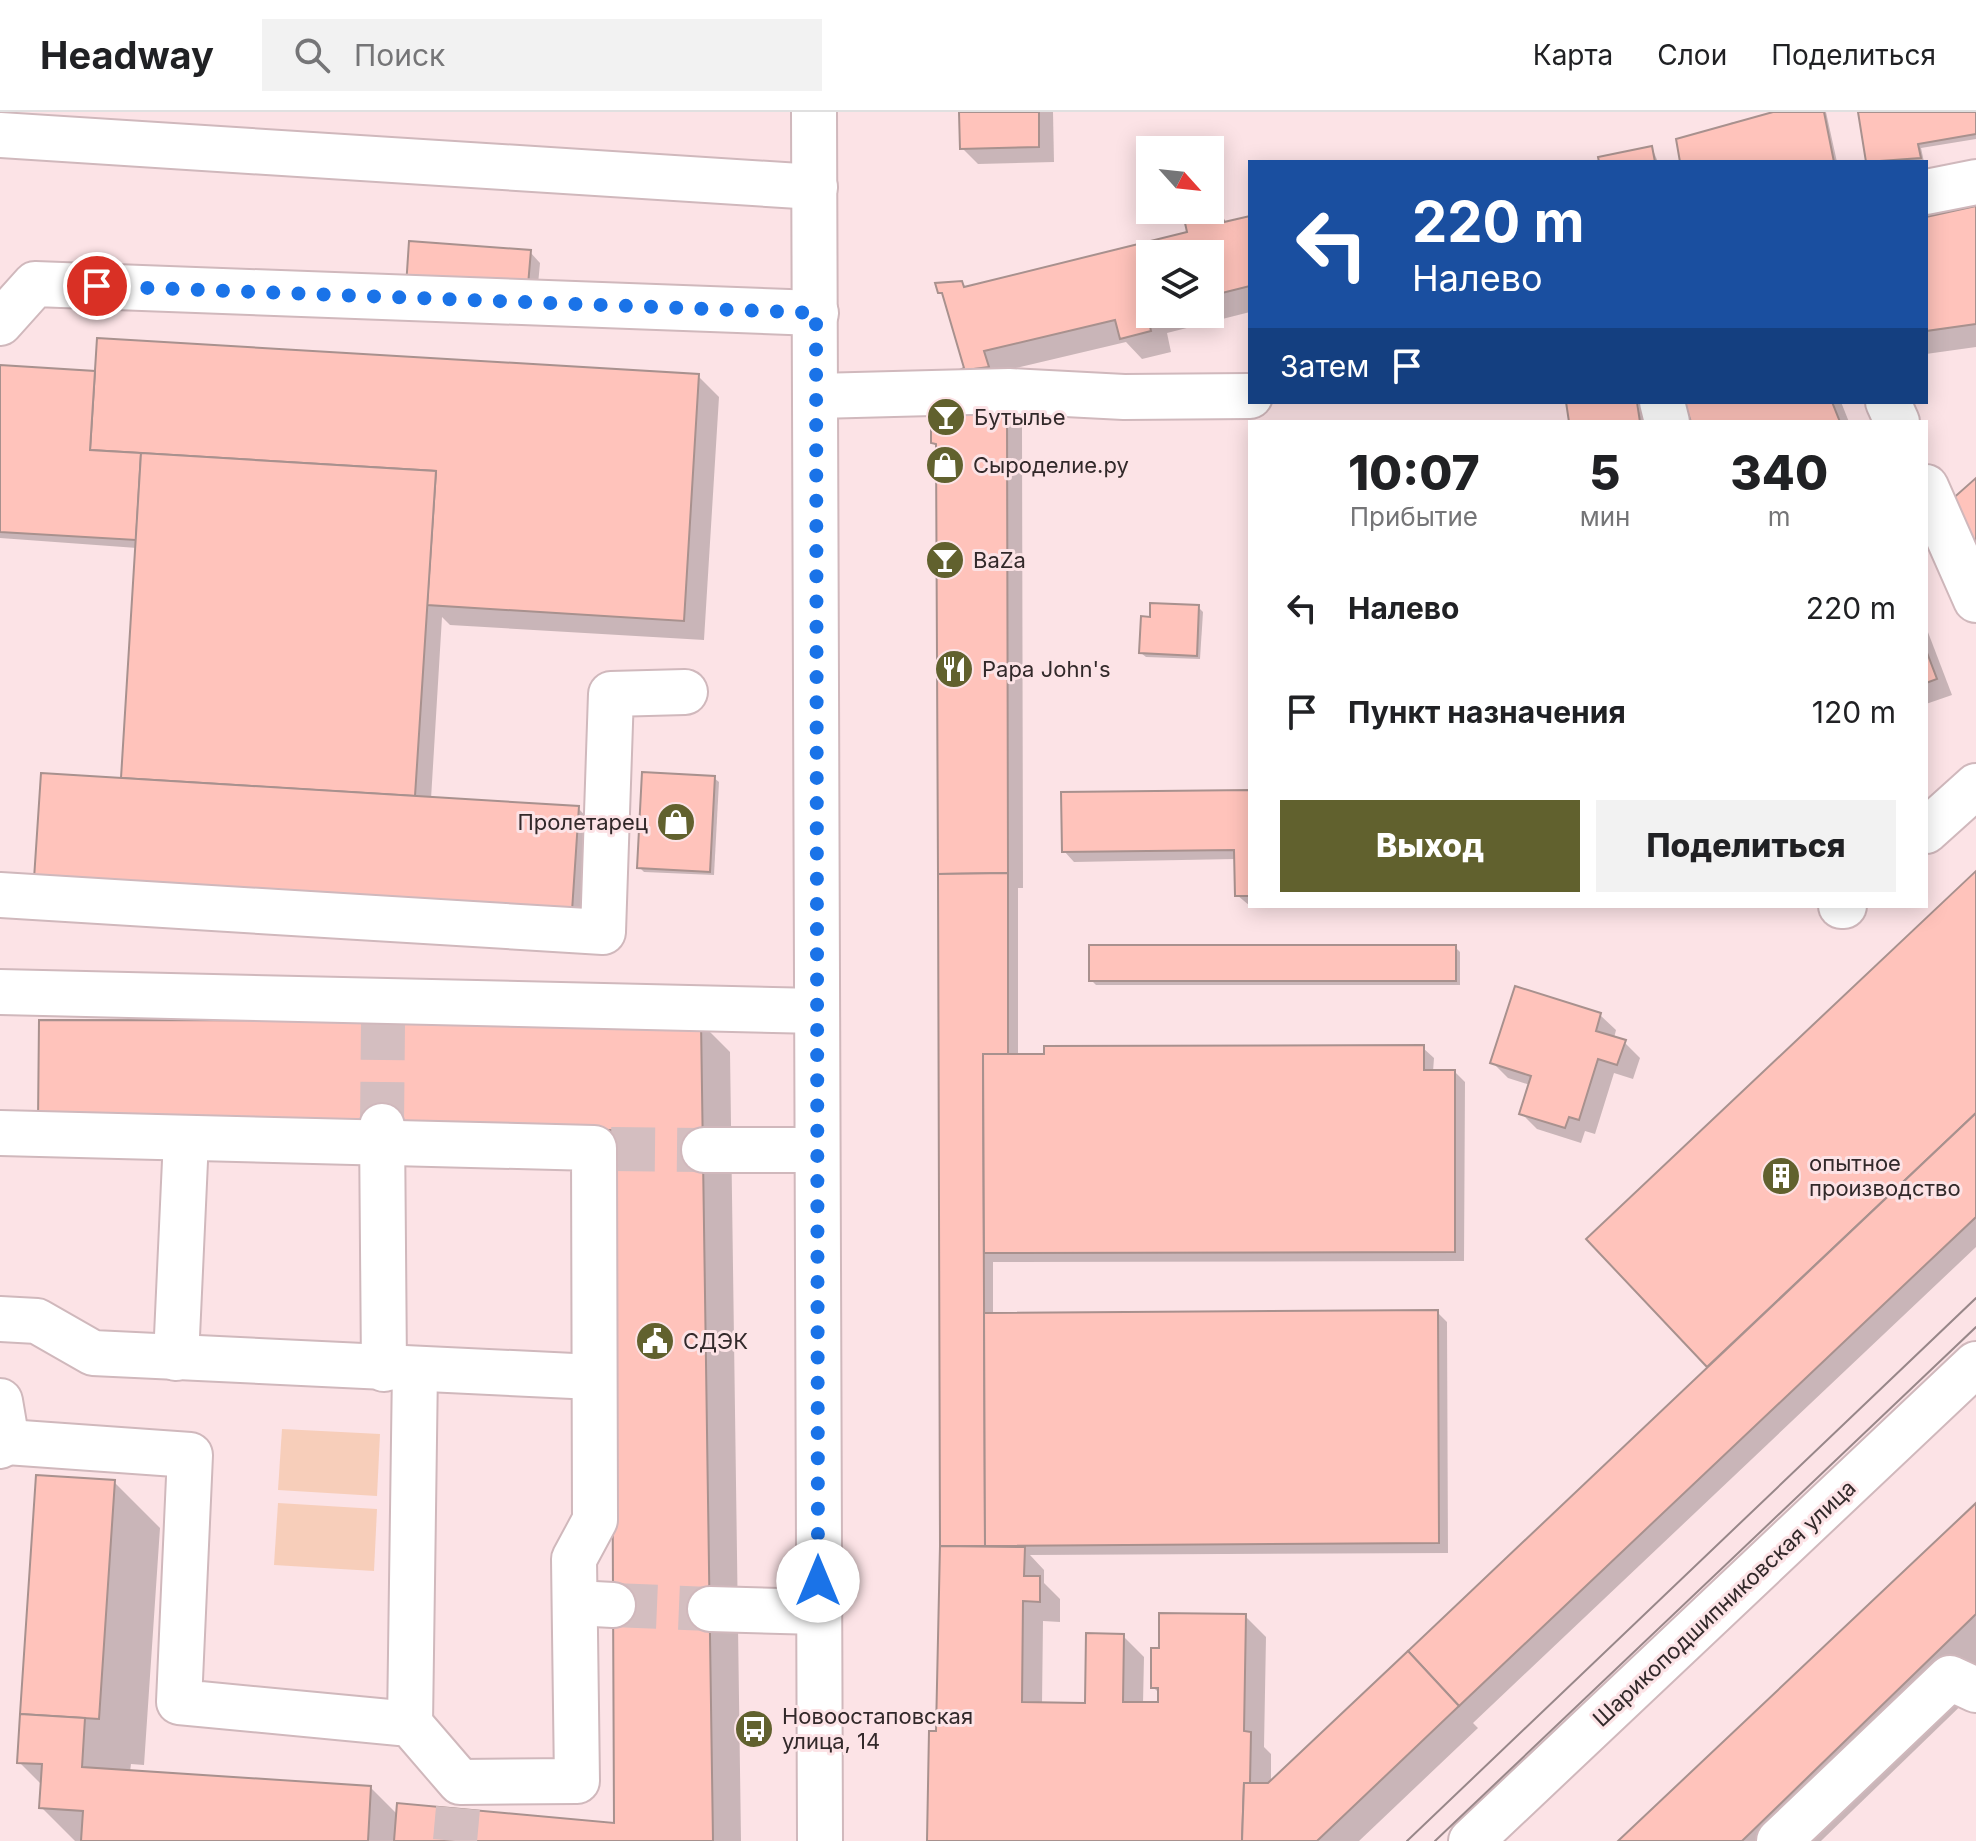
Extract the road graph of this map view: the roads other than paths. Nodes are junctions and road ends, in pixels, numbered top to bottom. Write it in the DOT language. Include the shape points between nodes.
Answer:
graph roads {
  1 [pos="814,112"];
  2 [pos="0,135"];
  3 [pos="1976,182"];
  4 [pos="815,187"];
  5 [pos="1928,192"];
  6 [pos="816,313"];
  7 [pos="0,323"];
  8 [pos="817,396"];
  9 [pos="1248,396"];
  10 [pos="1928,492"];
  11 [pos="1976,600"];
  12 [pos="685,692"];
  13 [pos="1976,786"];
  14 [pos="1928,829"];
  15 [pos="0,895"];
  16 [pos="0,992"];
  17 [pos="817,1011"];
  18 [pos="0,1133"];
  19 [pos="382,1135"];
  20 [pos="186,1139"];
  21 [pos="704,1150"];
  22 [pos="817,1150"];
  23 [pos="0,1319"];
  24 [pos="176,1358"];
  25 [pos="400,1369"];
  26 [pos="594,1377"];
  27 [pos="1972,1377"];
  28 [pos="2,1430"];
  29 [pos="710,1609"];
  30 [pos="818,1612"];
  31 [pos="1976,1690"];
  32 [pos="410,1724"];
  33 [pos="820,1841"];
  34 [pos="1471,1841"];
  35 [pos="1779,1841"];
  1 -- 4 [label="main road"];
  2 -- 4 [label="main road"];
  3 -- 5 [label="main road"];
  4 -- 6 [label="main road"];
  6 -- 7 [label="main road" via="35,284"];
  6 -- 8 [label="main road"];
  8 -- 9 [label="main road" via="1009,391"];
  8 -- 17 [label="main road"];
  10 -- 11 [label="main road"];
  12 -- 15 [label="main road" via="611,694 603,932"];
  13 -- 14 [label="main road"];
  16 -- 17 [label="main road" via="383,1012"];
  17 -- 22 [label="main road"];
  18 -- 20 [label="main road"];
  19 -- 20 [label="main road"];
  19 -- 25 [label="main road"];
  19 -- 26 [label="main road" via="594,1148"];
  20 -- 24 [label="main road"];
  21 -- 22 [label="main road"];
  22 -- 30 [label="main road"];
  23 -- 24 [label="main road" via="37,1321 93,1353"];
  24 -- 25 [label="main road"];
  25 -- 26 [label="main road"];
  25 -- 32 [label="main road"];
  26 -- 32 [label="main road" via="595,1520 574,1559 594,1604 577,1781 459,1795"];
  27 -- 34 [label="main road, Шарикоподшипниковская улица"];
  28 -- 32 [label="main road" via="190,1455 179,1702"];
  29 -- 30 [label="main road"];
  30 -- 33 [label="main road"];
  31 -- 35 [label="main road" via="1950,1678"];
}
